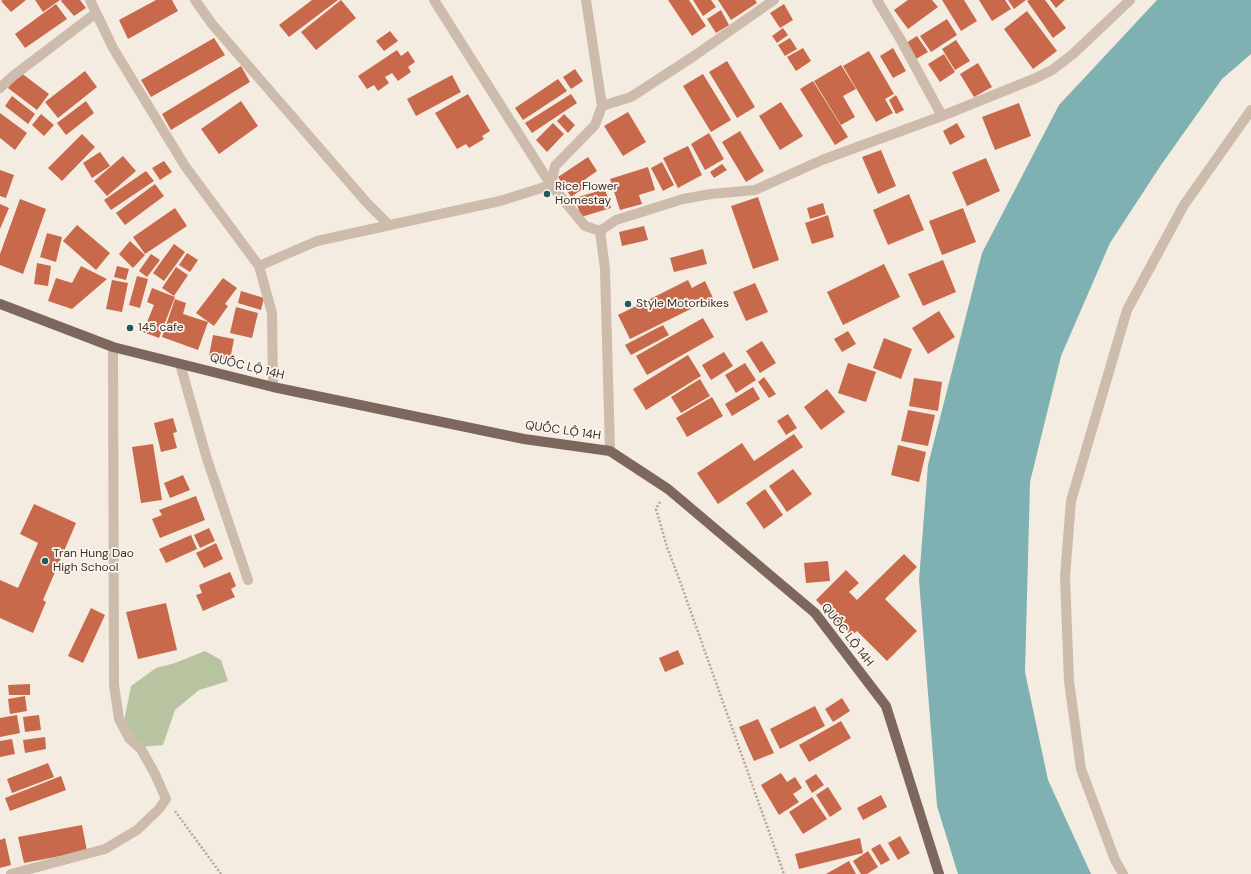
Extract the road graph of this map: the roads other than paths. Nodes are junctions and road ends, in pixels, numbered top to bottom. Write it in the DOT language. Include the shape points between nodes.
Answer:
graph roads {
  1 [pos="90,0"];
  2 [pos="195,0"];
  3 [pos="434,0"];
  4 [pos="586,0"];
  5 [pos="774,0"];
  6 [pos="878,0"];
  7 [pos="1130,0"];
  8 [pos="96,13"];
  9 [pos="0,88"];
  10 [pos="602,106"];
  11 [pos="1251,110"];
  12 [pos="942,116"];
  13 [pos="551,186"];
  14 [pos="388,225"];
  15 [pos="600,231"];
  16 [pos="258,266"];
  17 [pos="0,304"];
  18 [pos="113,347"];
  19 [pos="180,364"];
  20 [pos="273,387"];
  21 [pos="610,451"];
  22 [pos="248,580"];
  23 [pos="11,874"];
  24 [pos="939,874"];
  25 [pos="1123,874"];
  1 -- 8 [label="street"];
  2 -- 14 [label="street" via="212,24"];
  3 -- 13 [label="street"];
  4 -- 10 [label="street"];
  5 -- 10 [label="street" via="631,97"];
  6 -- 12 [label="street"];
  7 -- 12 [label="street" via="1073,54 1052,70"];
  8 -- 9 [label="street"];
  8 -- 16 [label="street" via="113,48 185,166"];
  10 -- 13 [label="street" via="595,125 555,166"];
  11 -- 25 [label="street" via="1184,205 1127,310 1071,500 1065,577 1069,681 1081,769"];
  12 -- 15 [label="street" via="822,160 756,190 683,199 616,220"];
  13 -- 14 [label="street" via="500,201"];
  13 -- 15 [label="street" via="585,226"];
  14 -- 16 [label="street" via="317,241"];
  15 -- 21 [label="street" via="605,269"];
  16 -- 20 [label="street" via="272,313"];
  17 -- 18 [label="main road, QUỐC LỘ 14H"];
  18 -- 19 [label="main road, QUỐC LỘ 14H"];
  18 -- 23 [label="street" via="114,685 119,719 129,738 141,749 166,799 137,830 105,849"];
  19 -- 20 [label="main road, QUỐC LỘ 14H"];
  19 -- 22 [label="street" via="207,459"];
  20 -- 21 [label="main road, QUỐC LỘ 14H" via="524,439"];
  21 -- 24 [label="main road, QUỐC LỘ 14H" via="668,489 815,613 886,706"];
}
